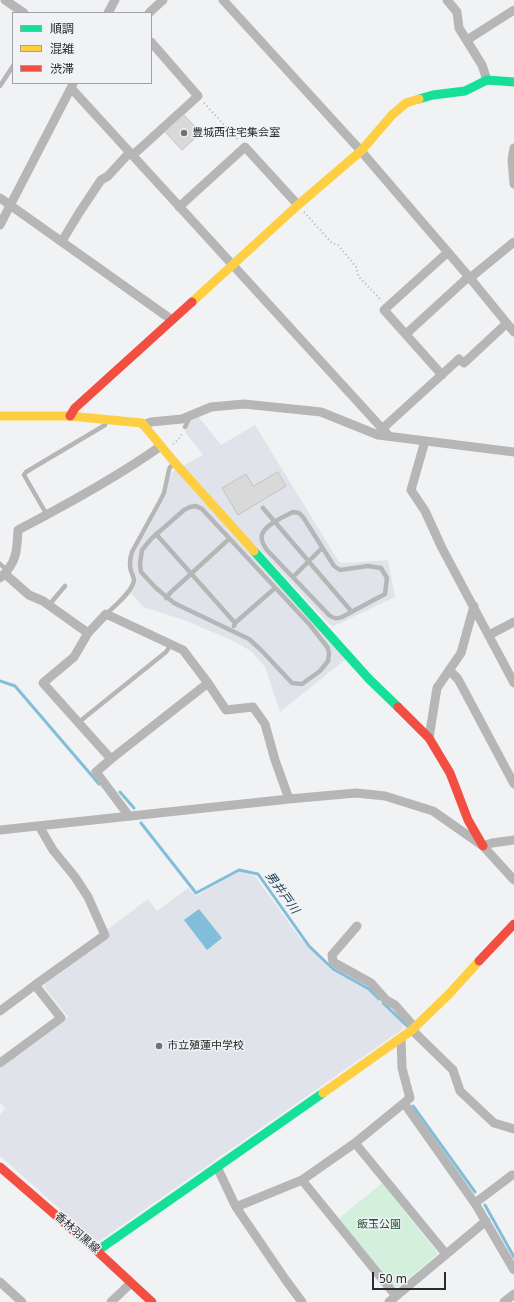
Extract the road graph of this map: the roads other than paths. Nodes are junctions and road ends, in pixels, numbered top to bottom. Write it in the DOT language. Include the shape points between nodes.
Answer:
graph roads {
  1 [pos="5,0"];
  2 [pos="115,0"];
  3 [pos="163,0"];
  4 [pos="223,0"];
  5 [pos="447,0"];
  6 [pos="514,10"];
  7 [pos="23,12"];
  8 [pos="109,12"];
  9 [pos="150,12"];
  10 [pos="467,40"];
  11 [pos="152,43"];
  12 [pos="12,68"];
  13 [pos="487,80"];
  14 [pos="514,82"];
  15 [pos="0,86"];
  16 [pos="72,86"];
  17 [pos="514,148"];
  18 [pos="361,151"];
  19 [pos="131,154"];
  20 [pos="514,184"];
  21 [pos="0,198"];
  22 [pos="11,205"];
  23 [pos="298,205"];
  24 [pos="179,207"];
  25 [pos="0,225"];
  26 [pos="62,241"];
  27 [pos="514,242"];
  28 [pos="448,252"];
  29 [pos="233,265"];
  30 [pos="470,278"];
  31 [pos="172,320"];
  32 [pos="507,323"];
  33 [pos="514,332"];
  34 [pos="406,334"];
  35 [pos="442,374"];
  36 [pos="0,416"];
  37 [pos="70,416"];
  38 [pos="190,417"];
  39 [pos="106,419"];
  40 [pos="143,425"];
  41 [pos="185,427"];
  42 [pos="382,429"];
  43 [pos="389,436"];
  44 [pos="425,441"];
  45 [pos="164,446"];
  46 [pos="514,452"];
  47 [pos="175,463"];
  48 [pos="263,508"];
  49 [pos="47,515"];
  50 [pos="274,523"];
  51 [pos="156,534"];
  52 [pos="229,539"];
  53 [pos="322,548"];
  54 [pos="308,562"];
  55 [pos="0,564"];
  56 [pos="4,574"];
  57 [pos="191,574"];
  58 [pos="293,577"];
  59 [pos="65,586"];
  60 [pos="275,588"];
  61 [pos="166,598"];
  62 [pos="49,605"];
  63 [pos="474,606"];
  64 [pos="352,612"];
  65 [pos="106,614"];
  66 [pos="514,622"];
  67 [pos="235,623"];
  68 [pos="232,630"];
  69 [pos="88,633"];
  70 [pos="489,636"];
  71 [pos="170,644"];
  72 [pos="449,670"];
  73 [pos="208,683"];
  74 [pos="514,683"];
  75 [pos="79,722"];
  76 [pos="429,738"];
  77 [pos="111,759"];
  78 [pos="514,784"];
  79 [pos="289,799"];
  80 [pos="130,816"];
  81 [pos="39,826"];
  82 [pos="0,830"];
  83 [pos="514,840"];
  84 [pos="483,846"];
  85 [pos="514,880"];
  86 [pos="514,924"];
  87 [pos="357,926"];
  88 [pos="35,985"];
  89 [pos="0,1011"];
  90 [pos="414,1029"];
  91 [pos="401,1038"];
  92 [pos="0,1063"];
  93 [pos="404,1103"];
  94 [pos="514,1129"];
  95 [pos="355,1143"];
  96 [pos="0,1167"];
  97 [pos="217,1167"];
  98 [pos="514,1175"];
  99 [pos="302,1180"];
  100 [pos="475,1203"];
  101 [pos="236,1207"];
  102 [pos="486,1222"];
  103 [pos="98,1251"];
  104 [pos="446,1254"];
  105 [pos="514,1270"];
  106 [pos="0,1282"];
  107 [pos="131,1283"];
  108 [pos="514,1294"];
  109 [pos="392,1299"];
  110 [pos="22,1302"];
  111 [pos="112,1302"];
  112 [pos="152,1302"];
  113 [pos="302,1302"];
  114 [pos="504,1302"];
  1 -- 7 [label="street"];
  2 -- 8 [label="street"];
  3 -- 9 [label="street"];
  4 -- 18 [label="street"];
  5 -- 10 [label="street" via="457,12 459,28"];
  6 -- 10 [label="street"];
  10 -- 13 [label="street" via="482,65"];
  11 -- 19 [label="street" via="198,96"];
  12 -- 15 [label="lane"];
  13 -- 14 [label="street"];
  13 -- 18 [label="street" via="464,91 433,95 406,103 392,115"];
  16 -- 19 [label="street"];
  16 -- 22 [label="street"];
  17 -- 20 [label="street"];
  18 -- 23 [label="street"];
  18 -- 28 [label="street"];
  19 -- 24 [label="street"];
  19 -- 26 [label="street" via="101,180"];
  21 -- 22 [label="street"];
  22 -- 25 [label="street"];
  22 -- 26 [label="street"];
  23 -- 24 [label="street" via="245,147"];
  23 -- 29 [label="street"];
  24 -- 29 [label="street"];
  26 -- 31 [label="street"];
  27 -- 30 [label="street"];
  28 -- 30 [label="street"];
  28 -- 34 [label="street" via="384,310"];
  29 -- 31 [label="street"];
  29 -- 42 [label="street"];
  30 -- 32 [label="street"];
  30 -- 34 [label="street"];
  31 -- 37 [label="street" via="75,408"];
  32 -- 33 [label="street"];
  32 -- 35 [label="street" via="464,363 459,359"];
  34 -- 35 [label="street"];
  35 -- 42 [label="street"];
  36 -- 37 [label="street"];
  37 -- 39 [label="street"];
  38 -- 40 [label="street"];
  38 -- 41 [label="lane"];
  38 -- 43 [label="street" via="211,407 244,404 321,412 378,435"];
  39 -- 40 [label="street" via="137,422"];
  39 -- 49 [label="lane" via="105,425 24,475"];
  40 -- 45 [label="street"];
  42 -- 43 [label="street"];
  43 -- 44 [label="street"];
  44 -- 46 [label="street"];
  44 -- 63 [label="street" via="412,490"];
  45 -- 47 [label="street"];
  45 -- 49 [label="street"];
  47 -- 65 [label="lane" via="170,467 164,493 132,552 130,566 134,581 128,592"];
  47 -- 76 [label="street" via="369,679"];
  48 -- 50 [label="lane"];
  49 -- 56 [label="street" via="18,530 16,555"];
  50 -- 53 [label="lane" via="293,512 299,513"];
  50 -- 54 [label="lane"];
  50 -- 58 [label="lane" via="263,530 262,540 266,549"];
  51 -- 52 [label="lane" via="184,510 196,506 202,509"];
  51 -- 57 [label="lane"];
  51 -- 61 [label="lane" via="142,550 141,572"];
  52 -- 57 [label="lane"];
  52 -- 60 [label="lane"];
  53 -- 54 [label="lane"];
  53 -- 64 [label="lane" via="334,566 340,570 376,566 384,571 387,578 385,594"];
  54 -- 58 [label="lane"];
  54 -- 64 [label="lane"];
  55 -- 56 [label="lane"];
  56 -- 62 [label="street" via="29,595"];
  57 -- 61 [label="lane"];
  57 -- 67 [label="lane"];
  58 -- 64 [label="lane" via="332,618 337,619"];
  59 -- 62 [label="lane"];
  60 -- 67 [label="lane"];
  60 -- 68 [label="lane" via="328,648 328,661 320,672 302,684 292,683 254,643"];
  61 -- 68 [label="lane"];
  62 -- 69 [label="street"];
  63 -- 70 [label="street"];
  63 -- 72 [label="street" via="461,653"];
  65 -- 69 [label="street"];
  65 -- 71 [label="street"];
  66 -- 70 [label="street"];
  67 -- 68 [label="lane"];
  69 -- 75 [label="street" via="74,657 43,683"];
  70 -- 74 [label="street"];
  71 -- 73 [label="street" via="183,650"];
  71 -- 75 [label="lane" via="166,652"];
  72 -- 76 [label="street" via="437,688"];
  72 -- 78 [label="street" via="458,679"];
  73 -- 77 [label="street"];
  73 -- 79 [label="street" via="226,710 253,707 266,724"];
  75 -- 77 [label="street"];
  76 -- 84 [label="street" via="450,773 468,820"];
  77 -- 80 [label="street" via="96,772"];
  79 -- 80 [label="street"];
  79 -- 84 [label="street" via="356,793 385,796 433,811"];
  80 -- 81 [label="street"];
  81 -- 82 [label="street"];
  81 -- 88 [label="street" via="53,850 88,897 105,935"];
  83 -- 84 [label="street"];
  84 -- 85 [label="street"];
  86 -- 90 [label="street"];
  87 -- 90 [label="street" via="332,956 333,962 371,983 386,1000 395,1005"];
  88 -- 89 [label="street"];
  88 -- 92 [label="street" via="61,1018"];
  90 -- 91 [label="street"];
  90 -- 94 [label="street" via="454,1070 460,1091 494,1123"];
  91 -- 93 [label="street" via="402,1068 410,1098"];
  91 -- 97 [label="street"];
  93 -- 95 [label="street"];
  93 -- 100 [label="street"];
  95 -- 99 [label="street"];
  95 -- 104 [label="street"];
  96 -- 103 [label="street, 香林羽黒線"];
  97 -- 101 [label="street"];
  97 -- 103 [label="street"];
  98 -- 100 [label="street"];
  99 -- 101 [label="street"];
  99 -- 109 [label="street"];
  100 -- 102 [label="street"];
  101 -- 113 [label="street"];
  102 -- 104 [label="street"];
  102 -- 105 [label="street"];
  103 -- 107 [label="street, 香林羽黒線"];
  104 -- 109 [label="street"];
  106 -- 110 [label="street"];
  107 -- 111 [label="street"];
  107 -- 112 [label="street, 香林羽黒線"];
  108 -- 114 [label="street"];
}
